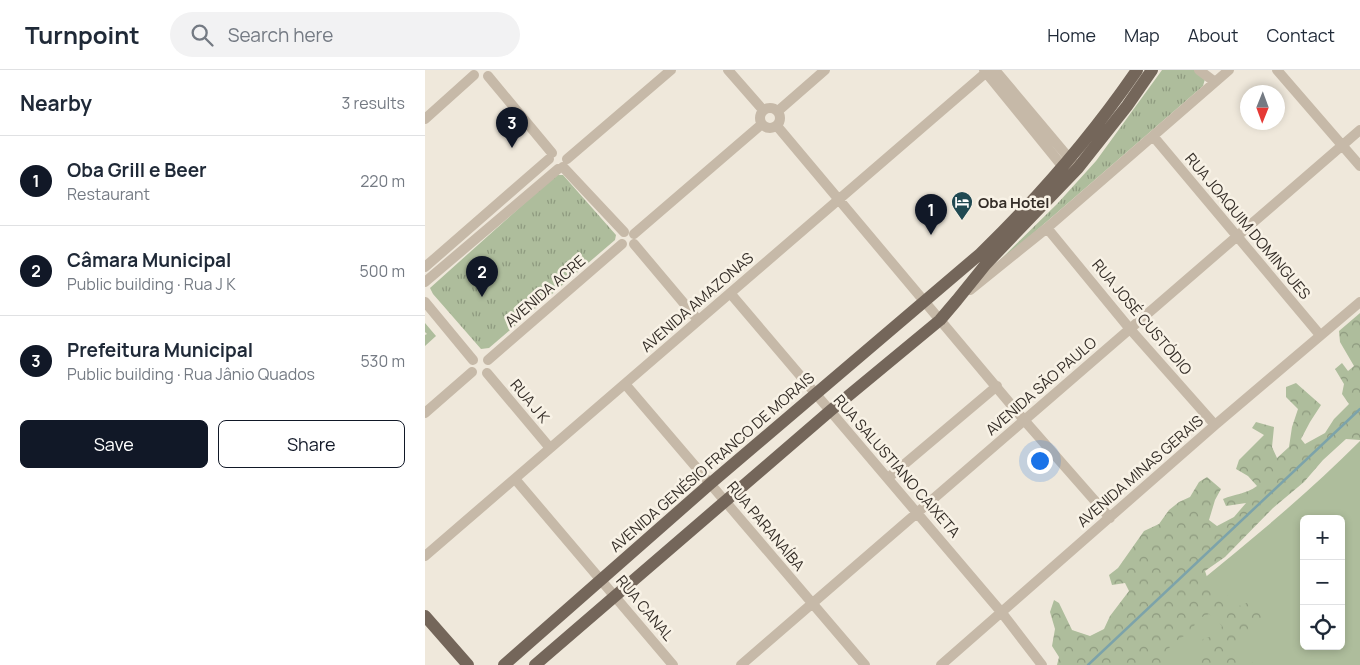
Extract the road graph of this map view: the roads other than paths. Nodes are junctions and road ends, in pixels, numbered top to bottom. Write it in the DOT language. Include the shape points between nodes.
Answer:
graph roads {
  1 [pos="671,70"];
  2 [pos="728,70"];
  3 [pos="825,70"];
  4 [pos="1137,70"];
  5 [pos="1151,70"];
  6 [pos="1199,70"];
  7 [pos="1229,70"];
  8 [pos="1277,70"];
  9 [pos="988,71"];
  10 [pos="473,73"];
  11 [pos="489,73"];
  12 [pos="1215,82"];
  13 [pos="763,110"];
  14 [pos="778,111"];
  15 [pos="425,119"];
  16 [pos="762,124"];
  17 [pos="777,126"];
  18 [pos="1360,130"];
  19 [pos="1153,136"];
  20 [pos="1342,145"];
  21 [pos="550,156"];
  22 [pos="563,165"];
  23 [pos="1360,166"];
  24 [pos="1070,167"];
  25 [pos="839,200"];
  26 [pos="1047,228"];
  27 [pos="630,236"];
  28 [pos="1238,236"];
  29 [pos="425,266"];
  30 [pos="425,282"];
  31 [pos="731,294"];
  32 [pos="957,300"];
  33 [pos="925,301"];
  34 [pos="425,302"];
  35 [pos="1360,302"];
  36 [pos="699,320"];
  37 [pos="940,320"];
  38 [pos="1130,329"];
  39 [pos="1320,335"];
  40 [pos="473,360"];
  41 [pos="488,360"];
  42 [pos="472,372"];
  43 [pos="487,373"];
  44 [pos="625,384"];
  45 [pos="997,386"];
  46 [pos="816,395"];
  47 [pos="427,408"];
  48 [pos="830,411"];
  49 [pos="1024,420"];
  50 [pos="1215,426"];
  51 [pos="550,448"];
  52 [pos="888,478"];
  53 [pos="515,479"];
  54 [pos="711,483"];
  55 [pos="726,502"];
  56 [pos="917,512"];
  57 [pos="1110,518"];
  58 [pos="425,556"];
  59 [pos="601,579"];
  60 [pos="616,596"];
  61 [pos="813,603"];
  62 [pos="1003,612"];
  63 [pos="425,616"];
  64 [pos="468,665"];
  65 [pos="504,665"];
  66 [pos="535,665"];
  67 [pos="673,665"];
  68 [pos="741,665"];
  69 [pos="865,665"];
  70 [pos="941,665"];
  71 [pos="1043,665"];
  1 -- 22 [label="street"];
  2 -- 13 [label="street"];
  3 -- 14 [label="street"];
  4 -- 24 [label="main road"];
  5 -- 24 [label="main road" via="1127,106"];
  6 -- 12 [label="street"];
  7 -- 12 [label="street"];
  8 -- 20 [label="street"];
  9 -- 24 [label="street"];
  9 -- 25 [label="street, AVENIDA AMAZONAS"];
  10 -- 11 [label="street" via="482,79"];
  10 -- 15 [label="street"];
  11 -- 21 [label="street"];
  12 -- 19 [label="street"];
  13 -- 14 [label="street" via="771,108"];
  13 -- 16 [label="street"];
  14 -- 17 [label="street" via="781,119"];
  16 -- 17 [label="street" via="771,128"];
  16 -- 27 [label="street"];
  17 -- 25 [label="street"];
  18 -- 20 [label="street, AVENIDA SÃO PAULO"];
  19 -- 26 [label="street"];
  19 -- 28 [label="street, RUA JOAQUIM DOMINGUES"];
  20 -- 23 [label="street"];
  20 -- 28 [label="street, AVENIDA SÃO PAULO"];
  21 -- 22 [label="street" via="551,166"];
  21 -- 22 [label="street" via="560,151 565,154"];
  21 -- 29 [label="street"];
  22 -- 27 [label="street"];
  22 -- 30 [label="street"];
  24 -- 32 [label="main road"];
  24 -- 33 [label="main road, AVENIDA GENÉSIO FRANCO DE MORAIS" via="980,254"];
  25 -- 31 [label="street, AVENIDA AMAZONAS"];
  25 -- 33 [label="street"];
  26 -- 32 [label="street"];
  26 -- 38 [label="street, RUA JOSÉ CUSTÓDIO"];
  27 -- 36 [label="street"];
  27 -- 41 [label="street, AVENIDA ACRE" via="620,236 622,244"];
  28 -- 38 [label="street, AVENIDA SÃO PAULO"];
  28 -- 39 [label="street, RUA JOAQUIM DOMINGUES"];
  31 -- 36 [label="street, AVENIDA AMAZONAS"];
  31 -- 46 [label="street, RUA SALUSTIANO CAIXETA"];
  32 -- 37 [label="main road"];
  33 -- 37 [label="street"];
  33 -- 46 [label="main road, AVENIDA GENÉSIO FRANCO DE MORAIS"];
  34 -- 40 [label="street"];
  35 -- 39 [label="street, AVENIDA MINAS GERAIS"];
  36 -- 44 [label="street, AVENIDA AMAZONAS"];
  37 -- 45 [label="street"];
  37 -- 48 [label="main road"];
  38 -- 49 [label="street, AVENIDA SÃO PAULO"];
  38 -- 50 [label="street, RUA JOSÉ CUSTÓDIO"];
  39 -- 50 [label="street, AVENIDA MINAS GERAIS"];
  40 -- 41 [label="street" via="479,356"];
  40 -- 42 [label="street"];
  41 -- 43 [label="street"];
  42 -- 43 [label="street" via="481,376"];
  42 -- 47 [label="street"];
  43 -- 51 [label="street, RUA J K"];
  44 -- 51 [label="street, AVENIDA AMAZONAS"];
  44 -- 54 [label="street, RUA PARANAÍBA"];
  45 -- 49 [label="street"];
  45 -- 52 [label="street"];
  46 -- 48 [label="street, RUA SALUSTIANO CAIXETA"];
  46 -- 54 [label="main road, AVENIDA GENÉSIO FRANCO DE MORAIS"];
  48 -- 52 [label="street, RUA SALUSTIANO CAIXETA"];
  48 -- 55 [label="main road"];
  49 -- 56 [label="street, AVENIDA SÃO PAULO"];
  49 -- 57 [label="street"];
  50 -- 57 [label="street, AVENIDA MINAS GERAIS"];
  51 -- 53 [label="street, AVENIDA AMAZONAS"];
  52 -- 56 [label="street, RUA SALUSTIANO CAIXETA"];
  53 -- 58 [label="street, AVENIDA AMAZONAS"];
  53 -- 59 [label="street, RUA CANAL"];
  54 -- 55 [label="street, RUA PARANAÍBA"];
  54 -- 59 [label="main road, AVENIDA GENÉSIO FRANCO DE MORAIS"];
  55 -- 60 [label="main road"];
  55 -- 61 [label="street, RUA PARANAÍBA"];
  56 -- 61 [label="street, AVENIDA SÃO PAULO"];
  56 -- 62 [label="street, RUA SALUSTIANO CAIXETA"];
  57 -- 62 [label="street, AVENIDA MINAS GERAIS"];
  59 -- 60 [label="street, RUA CANAL"];
  59 -- 65 [label="main road, AVENIDA GENÉSIO FRANCO DE MORAIS"];
  60 -- 66 [label="main road"];
  60 -- 67 [label="street, RUA CANAL"];
  61 -- 68 [label="street, AVENIDA SÃO PAULO"];
  61 -- 69 [label="street, RUA PARANAÍBA"];
  62 -- 70 [label="street, AVENIDA MINAS GERAIS"];
  62 -- 71 [label="street, RUA SALUSTIANO CAIXETA"];
  63 -- 64 [label="main road"];
}
